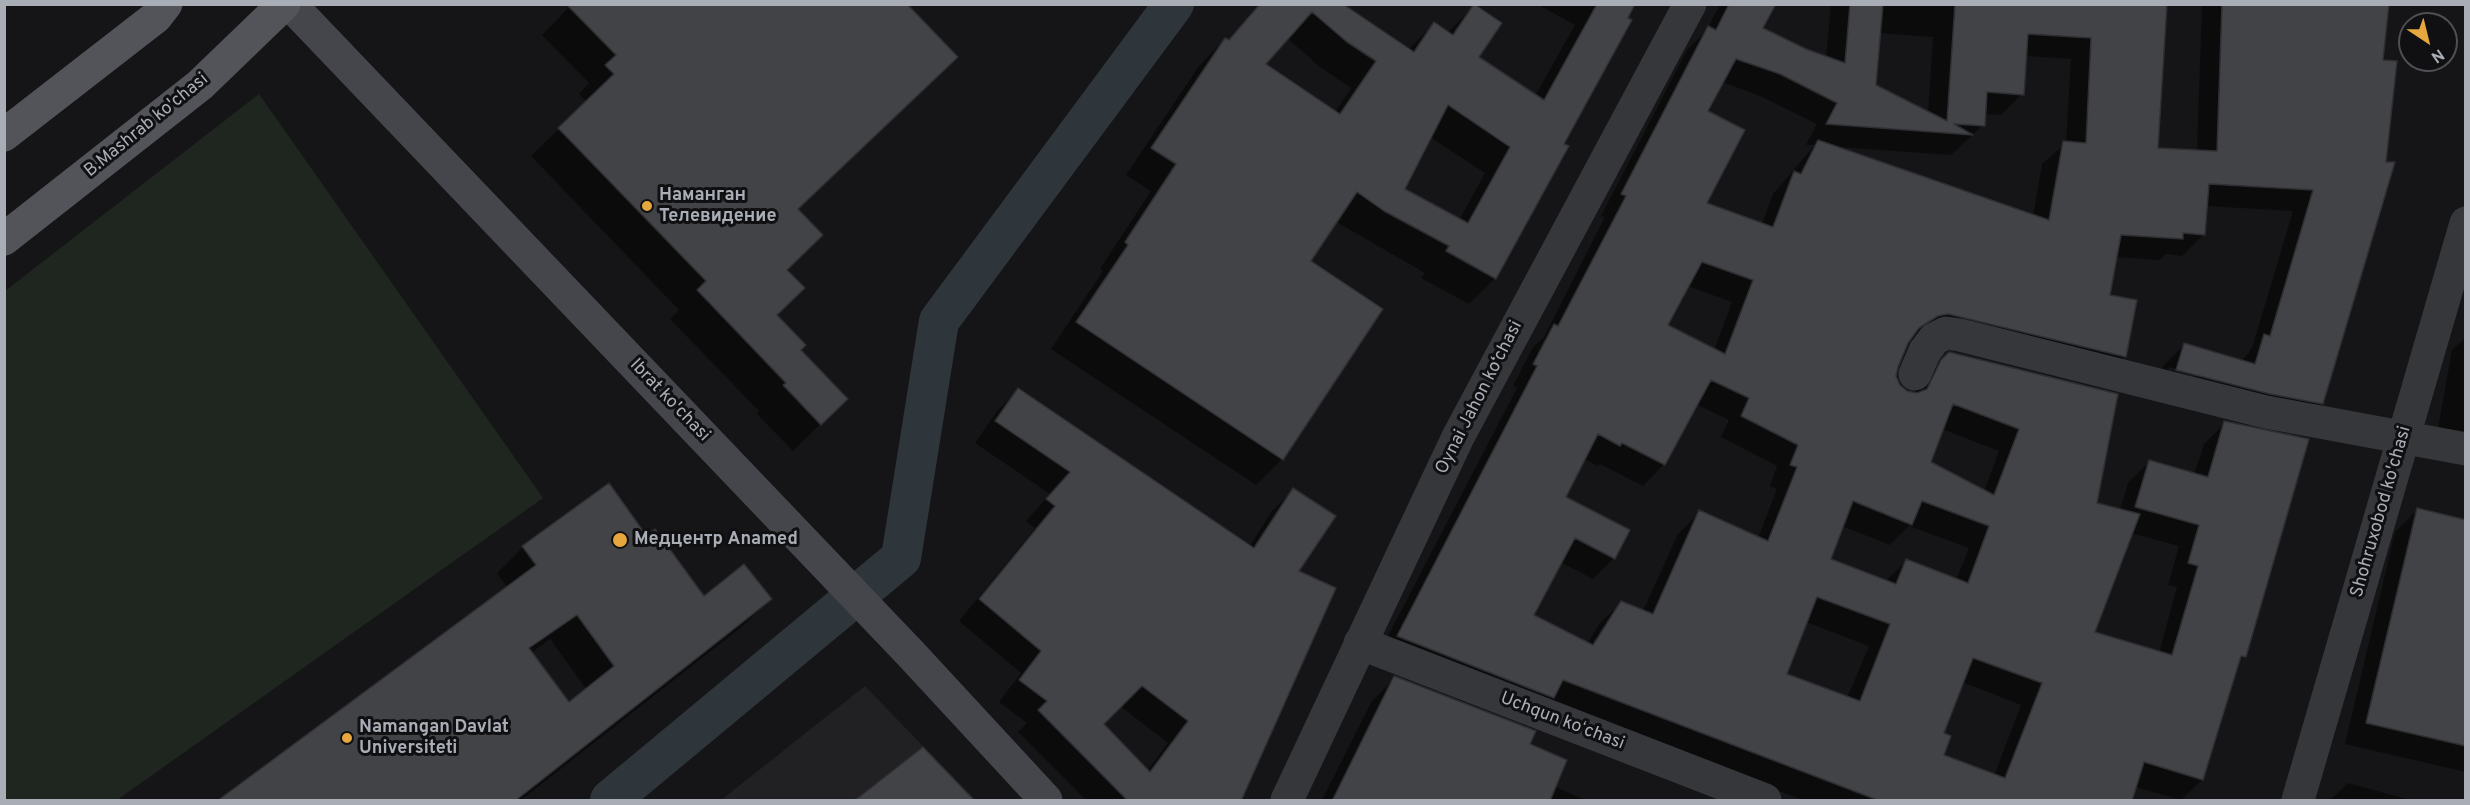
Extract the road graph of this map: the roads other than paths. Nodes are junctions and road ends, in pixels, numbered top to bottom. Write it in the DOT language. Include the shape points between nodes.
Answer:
graph roads {
  1 [pos="166,4"];
  2 [pos="284,4"];
  3 [pos="290,4"];
  4 [pos="1690,4"];
  5 [pos="4,135"];
  6 [pos="2466,223"];
  7 [pos="4,239"];
  8 [pos="1915,374"];
  9 [pos="2404,436"];
  10 [pos="2466,449"];
  11 [pos="1360,643"];
  12 [pos="1046,801"];
  13 [pos="1287,801"];
  14 [pos="1765,801"];
  15 [pos="2298,801"];
  1 -- 5 [label="main road" via="156,17"];
  2 -- 7 [label="main road, B.Mashrab ko'chasi" via="200,86"];
  3 -- 12 [label="main road, Ibrat ko'chasi" via="910,653"];
  4 -- 11 [label="street, Oynai Jahon ko‘chasi" via="1458,437"];
  6 -- 9 [label="street, Shohruxobod ko'chasi"];
  8 -- 9 [label="street" via="1934,339 1946,333 2266,412"];
  9 -- 10 [label="street"];
  9 -- 15 [label="street, Shohruxobod ko'chasi"];
  11 -- 13 [label="street, Oynai Jahon ko‘chasi"];
  11 -- 14 [label="street, Uchqun koʻchasi"];
}
